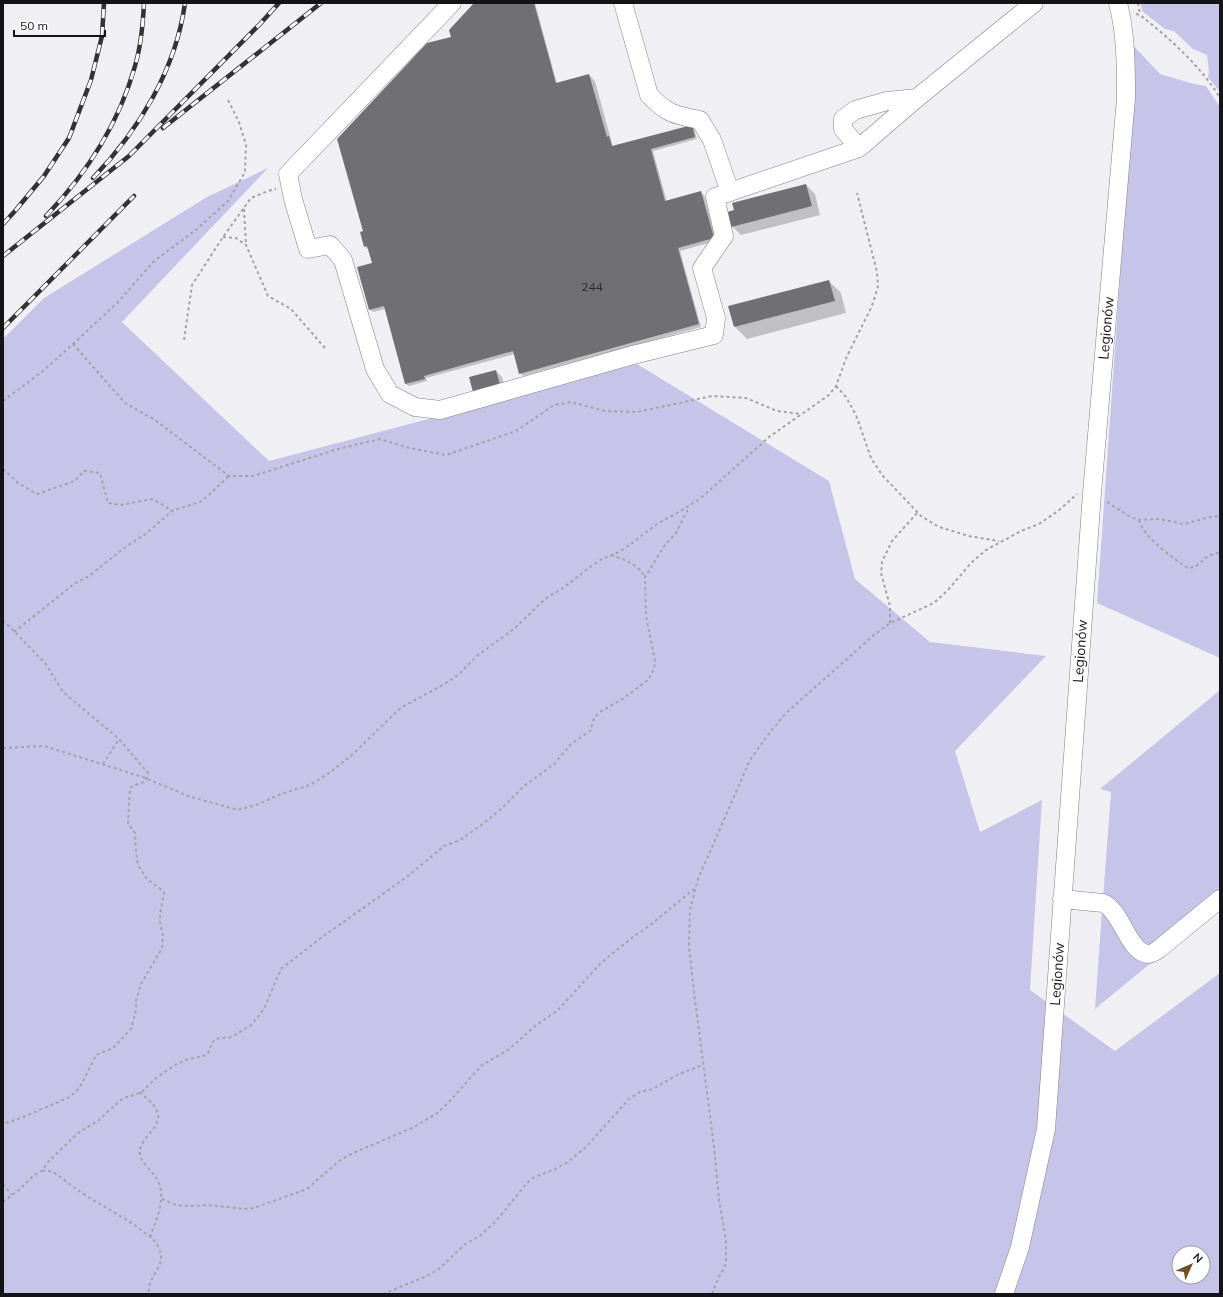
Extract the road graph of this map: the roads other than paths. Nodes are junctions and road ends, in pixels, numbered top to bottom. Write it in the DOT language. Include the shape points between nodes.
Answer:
graph roads {
  1 [pos="452,3"];
  2 [pos="623,3"];
  3 [pos="1034,3"];
  4 [pos="1118,3"];
  5 [pos="917,98"];
  6 [pos="859,148"];
  7 [pos="730,192"];
  8 [pos="1062,899"];
  9 [pos="1220,899"];
  10 [pos="1004,1294"];
  1 -- 7 [label="street" via="288,174 308,249 330,245 343,260 375,369 390,394 415,407 440,410 633,355 714,335 716,318 702,268 724,236 715,197"];
  2 -- 7 [label="street" via="649,95 672,114 700,120 712,140"];
  3 -- 5 [label="street"];
  4 -- 8 [label="street, Legionów" via="1125,43 1126,98 1092,493"];
  5 -- 6 [label="street"];
  5 -- 6 [label="street" via="887,101 856,110 843,119 843,129"];
  6 -- 7 [label="street"];
  8 -- 9 [label="street" via="1108,905 1135,946 1147,954 1159,949"];
  8 -- 10 [label="street, Legionów" via="1046,1129 1020,1247"];
}
